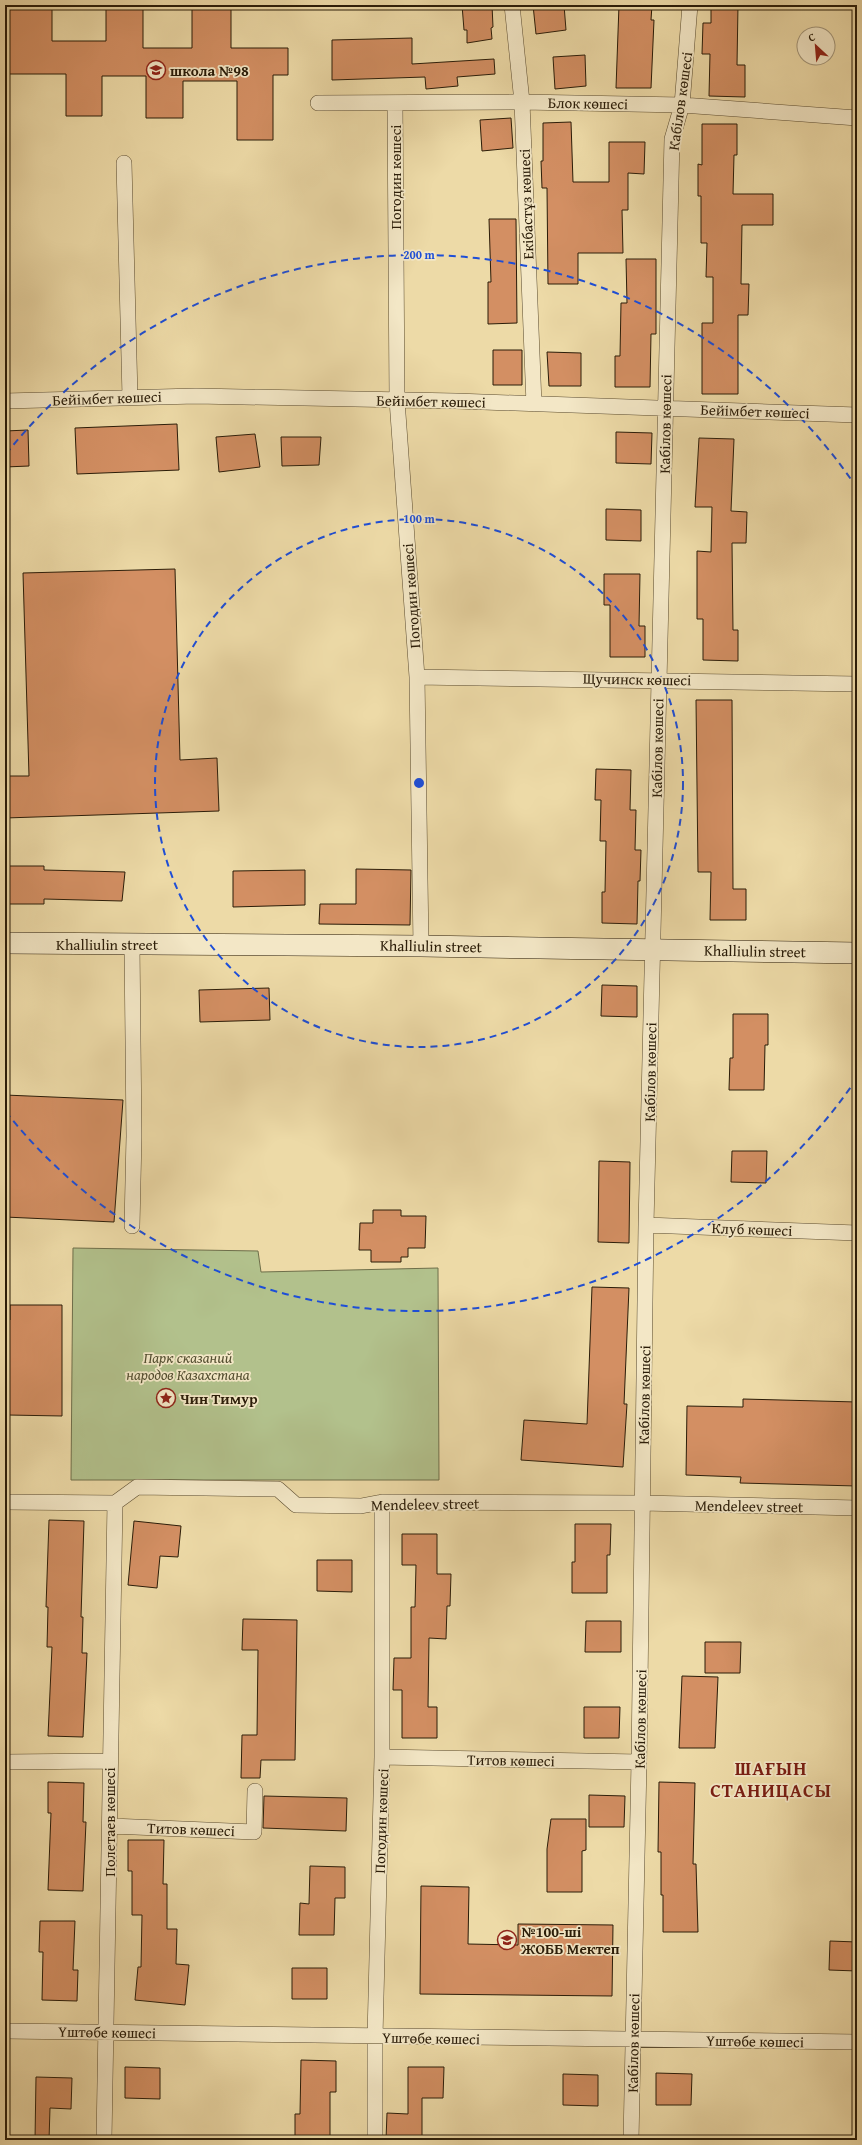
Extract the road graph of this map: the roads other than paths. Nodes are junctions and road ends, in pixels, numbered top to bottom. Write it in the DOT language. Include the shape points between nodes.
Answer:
graph roads {
  1 [pos="512,5"];
  2 [pos="690,5"];
  3 [pos="522,102"];
  4 [pos="318,103"];
  5 [pos="395,103"];
  6 [pos="682,105"];
  7 [pos="857,118"];
  8 [pos="124,163"];
  9 [pos="130,397"];
  10 [pos="397,400"];
  11 [pos="5,401"];
  12 [pos="534,404"];
  13 [pos="665,408"];
  14 [pos="857,415"];
  15 [pos="417,677"];
  16 [pos="659,679"];
  17 [pos="857,684"];
  18 [pos="5,943"];
  19 [pos="132,945"];
  20 [pos="421,946"];
  21 [pos="652,950"];
  22 [pos="857,953"];
  23 [pos="646,1225"];
  24 [pos="132,1226"];
  25 [pos="857,1233"];
  26 [pos="5,1502"];
  27 [pos="382,1502"];
  28 [pos="114,1503"];
  29 [pos="642,1504"];
  30 [pos="857,1508"];
  31 [pos="382,1757"];
  32 [pos="109,1761"];
  33 [pos="5,1762"];
  34 [pos="640,1762"];
  35 [pos="255,1791"];
  36 [pos="111,1826"];
  37 [pos="5,2031"];
  38 [pos="106,2032"];
  39 [pos="375,2037"];
  40 [pos="633,2039"];
  41 [pos="857,2042"];
  42 [pos="104,2140"];
  43 [pos="375,2140"];
  44 [pos="631,2140"];
  1 -- 3 [label="street, Екібастұз көшесі"];
  2 -- 6 [label="street, Кабілов көшесі"];
  3 -- 5 [label="street, Блок көшесі"];
  3 -- 6 [label="street, Блок көшесі"];
  3 -- 12 [label="street, Екібастұз көшесі"];
  4 -- 5 [label="street, Блок көшесі"];
  5 -- 10 [label="street, Погодин көшесі"];
  6 -- 7 [label="street, Блок көшесі"];
  6 -- 13 [label="street, Кабілов көшесі" via="672,139"];
  8 -- 9 [label="street"];
  9 -- 10 [label="street, Бейімбет көшесі"];
  9 -- 11 [label="street, Бейімбет көшесі"];
  10 -- 12 [label="street, Бейімбет көшесі"];
  10 -- 15 [label="street, Погодин көшесі"];
  12 -- 13 [label="street, Бейімбет көшесі"];
  13 -- 14 [label="street, Бейімбет көшесі"];
  13 -- 16 [label="street, Кабілов көшесі"];
  15 -- 16 [label="street, Щучинск көшесі"];
  15 -- 20 [label="street, Погодин көшесі"];
  16 -- 17 [label="street, Щучинск көшесі"];
  16 -- 21 [label="street, Кабілов көшесі"];
  18 -- 19 [label="main road, Khalliulin street"];
  19 -- 20 [label="main road, Khalliulin street"];
  19 -- 24 [label="street"];
  20 -- 21 [label="main road, Khalliulin street"];
  21 -- 22 [label="main road, Khalliulin street"];
  21 -- 23 [label="street, Кабілов көшесі"];
  23 -- 25 [label="street, Клуб көшесі"];
  23 -- 29 [label="street, Кабілов көшесі"];
  26 -- 28 [label="street"];
  27 -- 28 [label="street, Mendeleev street" via="361,1506 296,1505 278,1489 137,1487"];
  27 -- 29 [label="street, Mendeleev street"];
  27 -- 31 [label="street, Погодин көшесі"];
  28 -- 32 [label="street, Полетаев көшесі"];
  29 -- 30 [label="street, Mendeleev street"];
  29 -- 34 [label="street, Кабілов көшесі"];
  31 -- 34 [label="street, Титов көшесі"];
  31 -- 39 [label="street, Погодин көшесі"];
  32 -- 33 [label="street"];
  32 -- 36 [label="street, Полетаев көшесі"];
  34 -- 40 [label="street, Кабілов көшесі"];
  35 -- 36 [label="street, Титов көшесі" via="254,1832"];
  36 -- 38 [label="street, Полетаев көшесі"];
  37 -- 38 [label="street, Үштөбе көшесі"];
  38 -- 39 [label="street, Үштөбе көшесі"];
  38 -- 42 [label="street, Полетаев көшесі"];
  39 -- 40 [label="street, Үштөбе көшесі"];
  39 -- 43 [label="street, Погодин көшесі"];
  40 -- 41 [label="street, Үштөбе көшесі"];
  40 -- 44 [label="street, Кабілов көшесі"];
}
